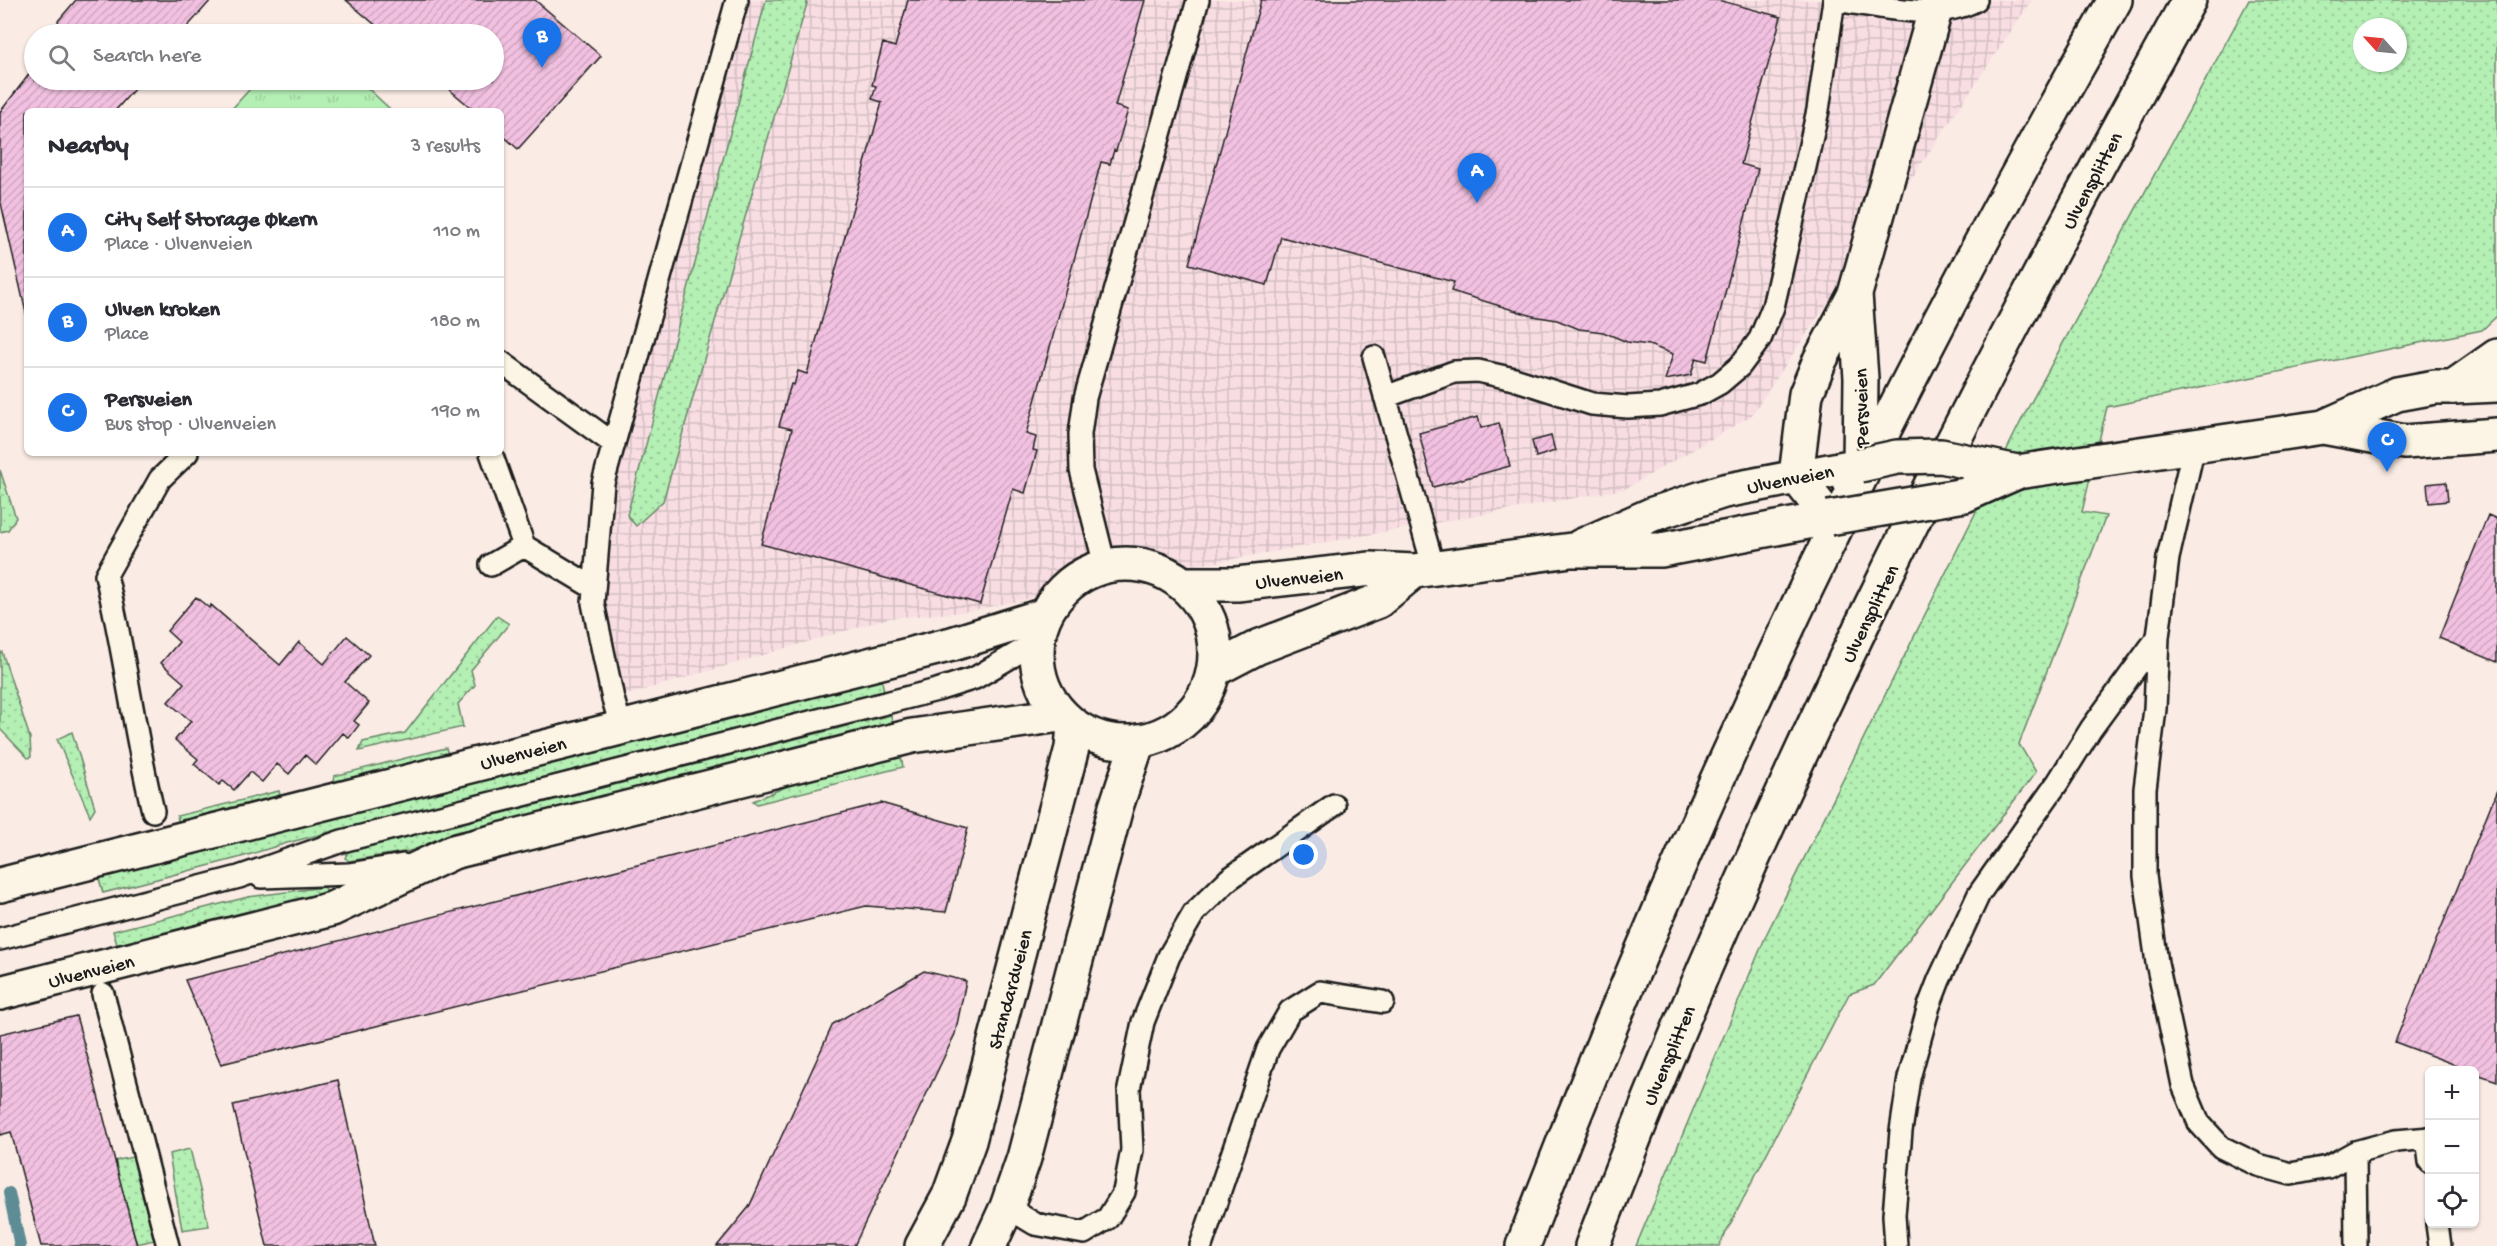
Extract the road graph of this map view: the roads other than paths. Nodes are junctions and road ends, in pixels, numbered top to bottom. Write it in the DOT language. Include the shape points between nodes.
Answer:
graph roads {
  1 [pos="737,0"];
  2 [pos="1198,0"];
  3 [pos="1835,0"];
  4 [pos="1976,0"];
  5 [pos="2115,0"];
  6 [pos="2189,0"];
  7 [pos="2206,0"];
  8 [pos="1937,6"];
  9 [pos="2138,93"];
  10 [pos="1855,294"];
  11 [pos="2497,356"];
  12 [pos="1374,357"];
  13 [pos="504,364"];
  14 [pos="2497,385"];
  15 [pos="2453,387"];
  16 [pos="1385,396"];
  17 [pos="2323,427"];
  18 [pos="2497,435"];
  19 [pos="614,444"];
  20 [pos="2194,446"];
  21 [pos="184,456"];
  22 [pos="492,456"];
  23 [pos="1860,465"];
  24 [pos="2017,471"];
  25 [pos="1796,476"];
  26 [pos="1829,518"];
  27 [pos="524,546"];
  28 [pos="1571,550"];
  29 [pos="491,565"];
  30 [pos="1105,566"];
  31 [pos="1424,570"];
  32 [pos="1183,584"];
  33 [pos="594,588"];
  34 [pos="1041,628"];
  35 [pos="2158,637"];
  36 [pos="1214,670"];
  37 [pos="1067,720"];
  38 [pos="621,726"];
  39 [pos="1138,741"];
  40 [pos="1334,805"];
  41 [pos="153,811"];
  42 [pos="453,852"];
  43 [pos="239,878"];
  44 [pos="0,885"];
  45 [pos="0,939"];
  46 [pos="0,993"];
  47 [pos="103,994"];
  48 [pos="1383,1002"];
  49 [pos="2425,1138"];
  50 [pos="2355,1152"];
  51 [pos="1007,1207"];
  52 [pos="2438,1228"];
  53 [pos="1086,1239"];
  54 [pos="168,1246"];
  55 [pos="922,1246"];
  56 [pos="989,1246"];
  57 [pos="1201,1246"];
  58 [pos="1523,1246"];
  59 [pos="1592,1246"];
  60 [pos="1896,1246"];
  61 [pos="2356,1246"];
  62 [pos="2440,1246"];
  1 -- 19 [label="lane"];
  2 -- 30 [label="lane" via="1085,398 1081,470"];
  3 -- 8 [label="lane"];
  3 -- 16 [label="lane" via="1818,110 1773,307 1760,339 1733,372 1700,394 1660,405 1592,404 1514,378 1478,371 1454,372"];
  4 -- 8 [label="lane" via="1962,7"];
  5 -- 58 [label="main road" via="1943,318 1833,532 1664,901"];
  6 -- 9 [label="main road, Ulvensplitten"];
  7 -- 9 [label="main road"];
  8 -- 10 [label="main road, Persveien"];
  9 -- 59 [label="main road, Ulvensplitten" via="1998,355 1797,759 1666,1060"];
  10 -- 23 [label="main road, Persveien" via="1861,378"];
  10 -- 25 [label="main road, Persveien" via="1806,394"];
  11 -- 15 [label="main road"];
  12 -- 16 [label="lane"];
  13 -- 19 [label="lane"];
  14 -- 15 [label="main road, Ulvenveien"];
  15 -- 17 [label="main road, Ulvenveien" via="2397,394"];
  16 -- 31 [label="lane"];
  17 -- 18 [label="main road, Ulvenveien" via="2405,442"];
  17 -- 20 [label="main road, Ulvenveien"];
  19 -- 33 [label="lane" via="603,483"];
  20 -- 24 [label="main road, Ulvenveien"];
  20 -- 35 [label="lane" via="2168,558"];
  21 -- 41 [label="lane" via="160,478 106,575 121,633"];
  22 -- 27 [label="lane"];
  23 -- 24 [label="main road, Ulvenveien, bridge" via="1898,457 1941,456"];
  23 -- 25 [label="main road, Ulvenveien"];
  23 -- 26 [label="main road, Persveien"];
  24 -- 26 [label="main road, Ulvenveien, bridge" via="1965,495"];
  25 -- 26 [label="main road"];
  25 -- 28 [label="main road, Ulvenveien" via="1724,491 1653,514"];
  26 -- 28 [label="main road, Ulvenveien" via="1661,550"];
  27 -- 29 [label="lane"];
  27 -- 33 [label="lane"];
  28 -- 31 [label="main road, Ulvenveien"];
  30 -- 32 [label="main road" via="1132,563 1151,567"];
  30 -- 34 [label="main road" via="1073,581 1054,600"];
  31 -- 32 [label="main road, Ulvenveien" via="1371,569 1237,584"];
  31 -- 36 [label="main road, Ulvenveien" via="1378,601 1258,647"];
  32 -- 36 [label="main road" via="1198,600 1212,626"];
  33 -- 38 [label="lane" via="593,603"];
  34 -- 37 [label="main road" via="1038,668 1044,687"];
  34 -- 38 [label="main road, Ulvenveien" via="952,644"];
  34 -- 43 [label="lane, Ulvenveien" via="975,678 937,690 342,841"];
  35 -- 50 [label="lane" via="2155,709 2145,789 2145,876 2157,963 2183,1084 2199,1123 2221,1147 2258,1165 2291,1174 2328,1167"];
  35 -- 60 [label="lane" via="1979,894 1939,980 1910,1078 1901,1131 1894,1215"];
  36 -- 39 [label="main road" via="1203,699 1186,719 1164,734"];
  37 -- 39 [label="main road" via="1107,740"];
  37 -- 42 [label="main road, Ulvenveien" via="912,736"];
  37 -- 55 [label="main road, Standardveien" via="1072,748 969,1141 949,1196"];
  38 -- 44 [label="main road, Ulvenveien"];
  39 -- 51 [label="main road" via="1116,807 1024,1158"];
  40 -- 53 [label="lane" via="1228,879 1194,914 1169,956 1143,1022 1129,1089 1132,1150 1124,1192 1108,1218"];
  42 -- 43 [label="lane, Ulvenveien" via="349,874"];
  42 -- 46 [label="main road, Ulvenveien" via="332,909"];
  43 -- 45 [label="lane, Ulvenveien"];
  47 -- 54 [label="lane"];
  48 -- 57 [label="lane" via="1320,992 1290,1011 1268,1049"];
  49 -- 50 [label="lane"];
  50 -- 61 [label="lane"];
  51 -- 53 [label="lane" via="1035,1224"];
  51 -- 56 [label="main road"];
  52 -- 62 [label="lane"];
}
